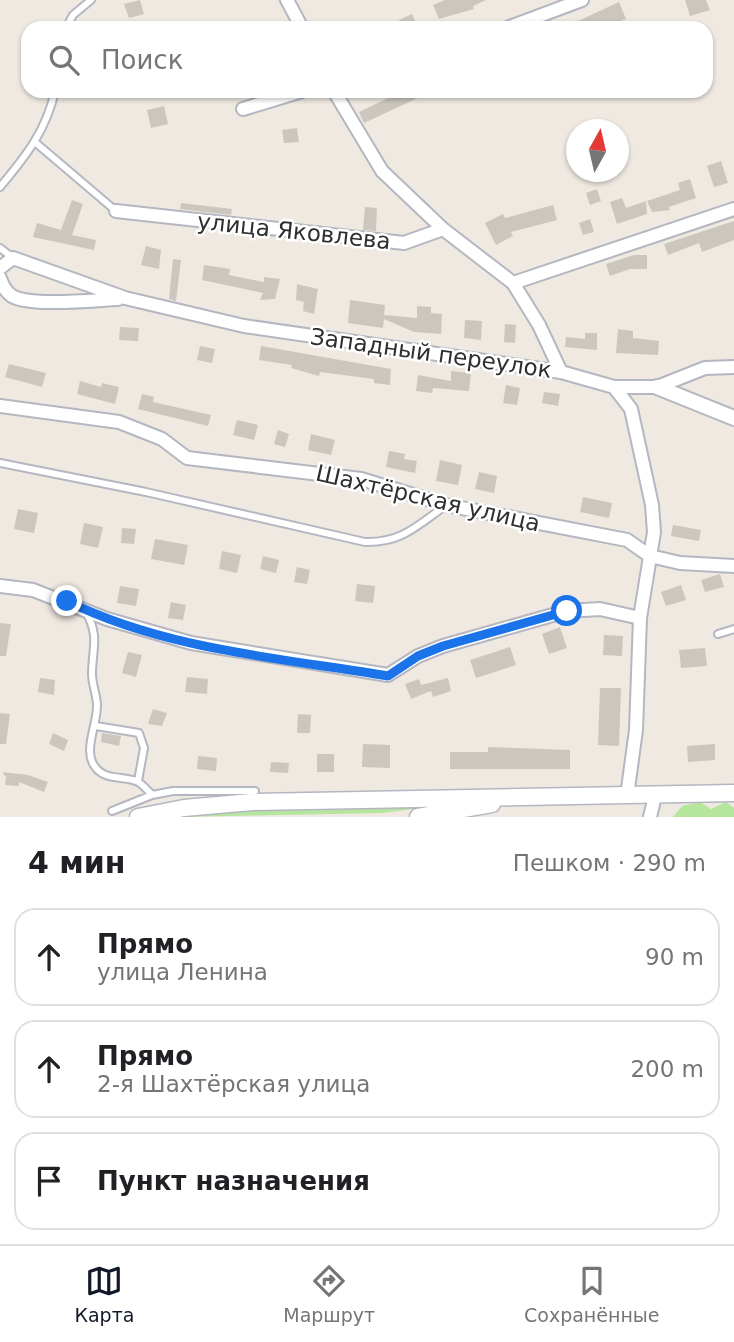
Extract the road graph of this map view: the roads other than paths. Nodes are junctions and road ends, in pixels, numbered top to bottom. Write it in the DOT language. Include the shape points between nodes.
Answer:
graph roads {
  1 [pos="91,0"];
  2 [pos="287,0"];
  3 [pos="582,0"];
  4 [pos="70,21"];
  5 [pos="298,21"];
  6 [pos="526,21"];
  7 [pos="53,98"];
  8 [pos="279,98"];
  9 [pos="338,98"];
  10 [pos="243,109"];
  11 [pos="36,143"];
  12 [pos="0,187"];
  13 [pos="734,209"];
  14 [pos="116,211"];
  15 [pos="443,229"];
  16 [pos="0,248"];
  17 [pos="13,258"];
  18 [pos="0,268"];
  19 [pos="0,278"];
  20 [pos="513,283"];
  21 [pos="125,298"];
  22 [pos="734,367"];
  23 [pos="561,372"];
  24 [pos="614,387"];
  25 [pos="657,387"];
  26 [pos="0,406"];
  27 [pos="734,418"];
  28 [pos="0,463"];
  29 [pos="446,505"];
  30 [pos="650,556"];
  31 [pos="734,566"];
  32 [pos="0,586"];
  33 [pos="86,610"];
  34 [pos="640,618"];
  35 [pos="734,629"];
  36 [pos="718,635"];
  37 [pos="96,726"];
  38 [pos="138,781"];
  39 [pos="255,790"];
  40 [pos="173,791"];
  41 [pos="734,793"];
  42 [pos="152,795"];
  43 [pos="627,796"];
  44 [pos="656,796"];
  45 [pos="526,797"];
  46 [pos="184,808"];
  47 [pos="112,811"];
  48 [pos="138,817"];
  49 [pos="418,817"];
  50 [pos="650,817"];
  1 -- 4 [label="lane"];
  2 -- 5 [label="street"];
  3 -- 6 [label="street"];
  7 -- 11 [label="lane"];
  8 -- 10 [label="street"];
  9 -- 15 [label="street" via="382,171"];
  11 -- 12 [label="lane"];
  11 -- 14 [label="lane"];
  13 -- 20 [label="street"];
  14 -- 15 [label="street, улица Яковлева" via="404,243"];
  15 -- 20 [label="street"];
  16 -- 17 [label="lane"];
  17 -- 18 [label="street"];
  17 -- 21 [label="street, Западный переулок"];
  19 -- 21 [label="street, Западный переулок" via="15,298 67,302"];
  20 -- 23 [label="street"];
  21 -- 23 [label="street, Западный переулок" via="244,326"];
  22 -- 25 [label="street, Западный переулок" via="705,368"];
  23 -- 24 [label="street, Западный переулок"];
  24 -- 25 [label="street, Западный переулок"];
  24 -- 30 [label="street" via="631,409 652,505"];
  25 -- 27 [label="street"];
  26 -- 29 [label="street, Шахтёрская улица" via="119,422 162,439 187,458 349,477"];
  28 -- 29 [label="lane" via="365,542 386,543 404,535"];
  29 -- 30 [label="street, Шахтёрская улица" via="627,540"];
  30 -- 31 [label="street, Шахтёрская улица" via="680,564"];
  30 -- 34 [label="street"];
  32 -- 33 [label="street" via="33,590"];
  33 -- 34 [label="street" via="191,643 388,676 418,656 567,611 600,609"];
  33 -- 37 [label="lane" via="96,648 92,674"];
  34 -- 43 [label="street" via="636,730"];
  35 -- 36 [label="lane"];
  37 -- 38 [label="lane" via="91,763 98,772"];
  37 -- 38 [label="lane" via="139,733 144,748"];
  38 -- 42 [label="lane"];
  39 -- 40 [label="lane"];
  40 -- 42 [label="lane"];
  40 -- 46 [label="lane"];
  41 -- 44 [label="main road"];
  42 -- 47 [label="lane"];
  43 -- 44 [label="main road"];
  43 -- 45 [label="main road"];
  44 -- 50 [label="street"];
  45 -- 46 [label="main road" via="252,802"];
  45 -- 49 [label="main road"];
  46 -- 48 [label="main road"];
}
